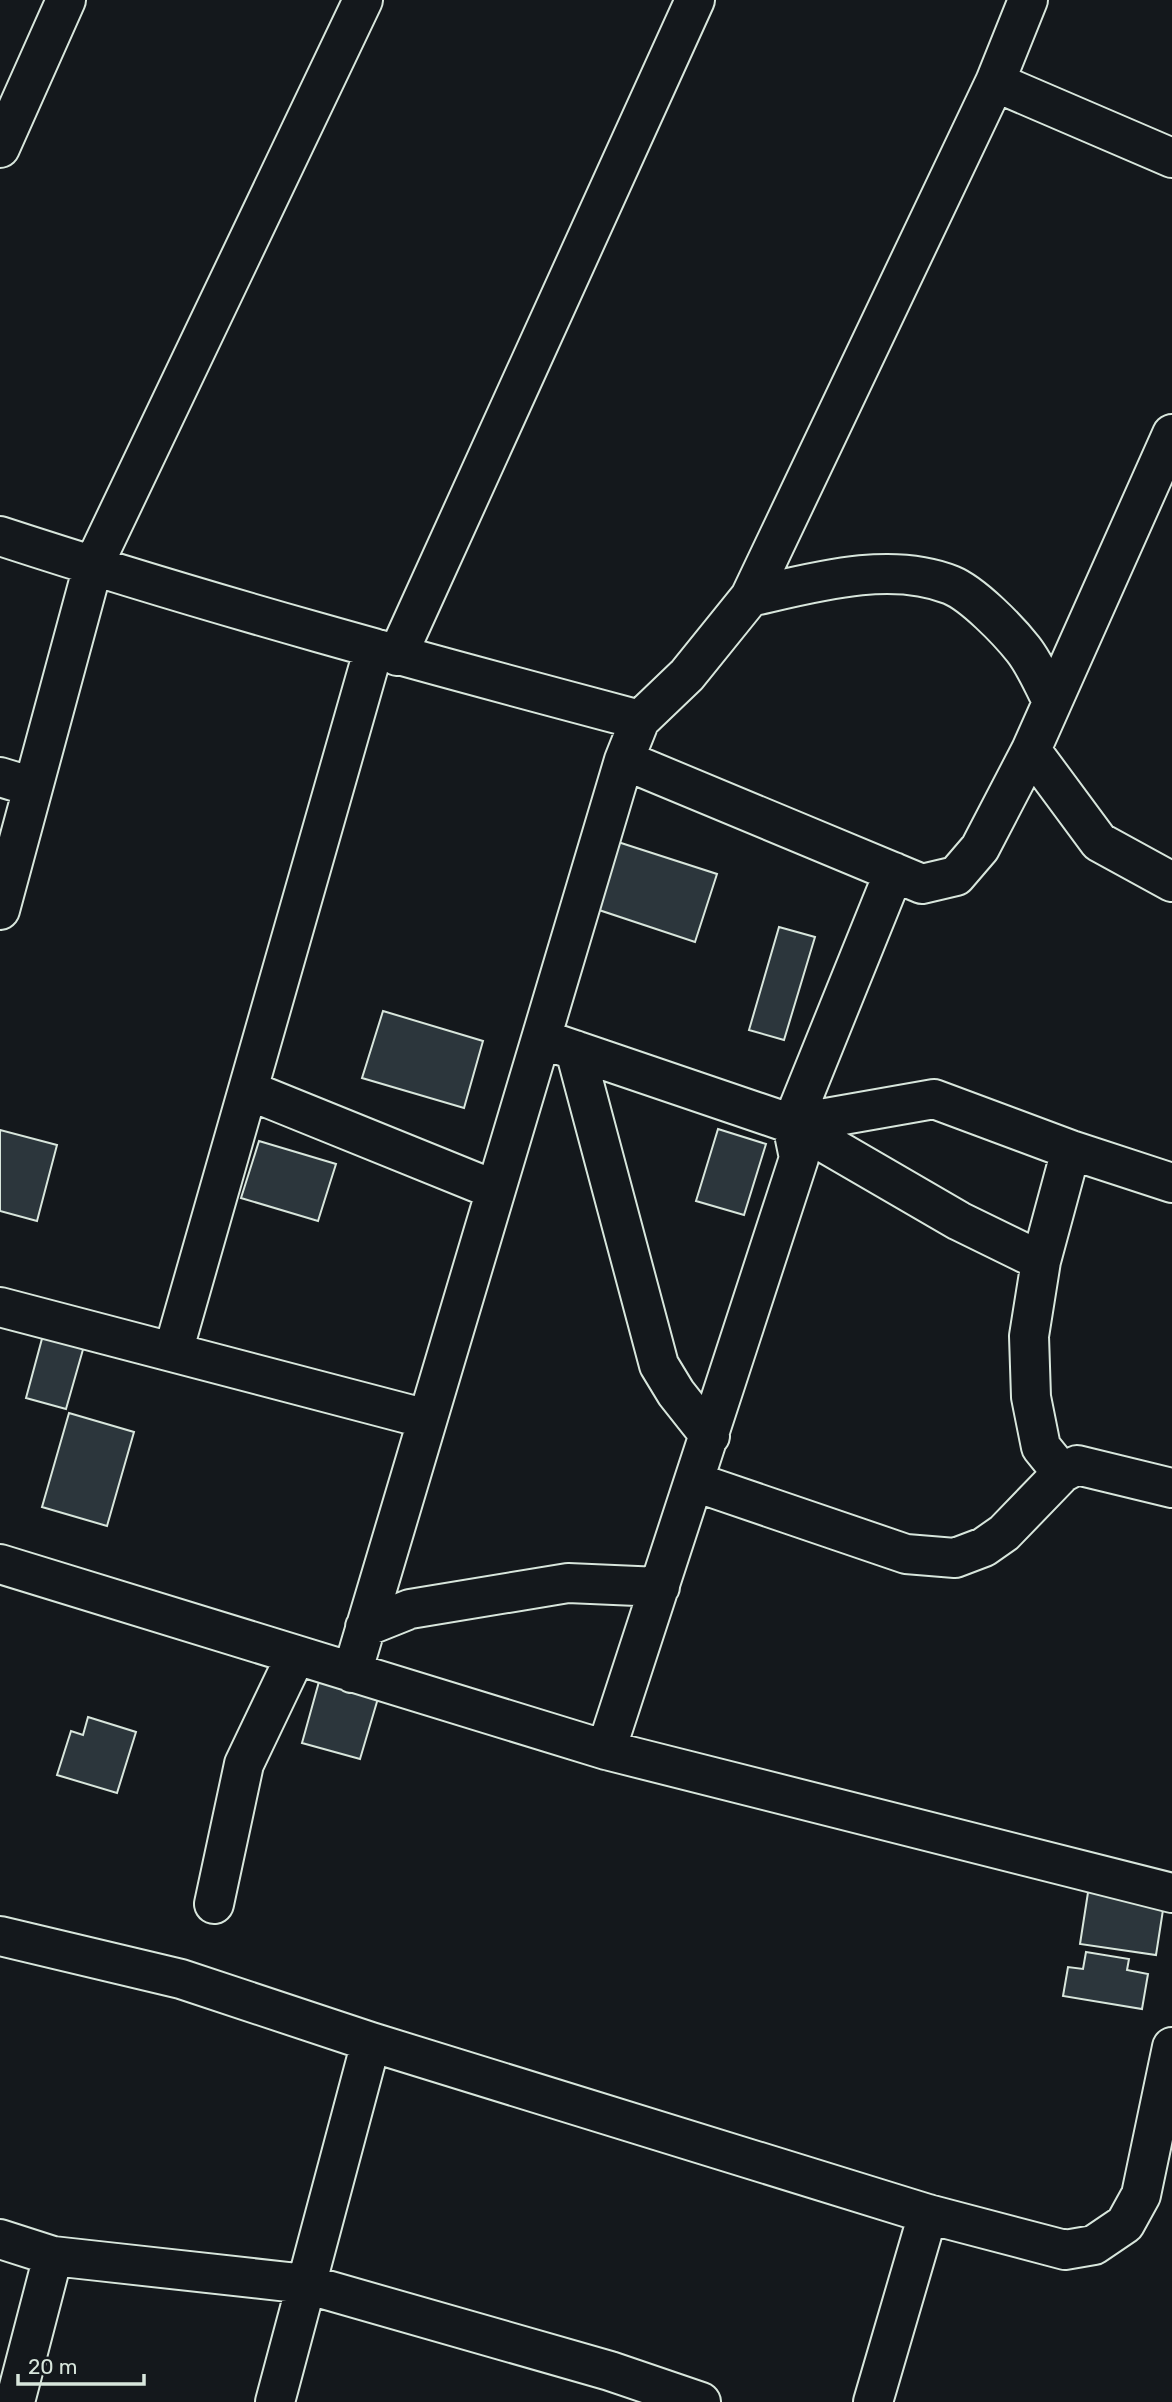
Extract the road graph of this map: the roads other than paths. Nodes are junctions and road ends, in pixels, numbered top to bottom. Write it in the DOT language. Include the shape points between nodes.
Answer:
graph roads {
  1 [pos="66,0"];
  2 [pos="363,0"];
  3 [pos="695,0"];
  4 [pos="1028,0"];
  5 [pos="995,82"];
  6 [pos="0,148"];
  7 [pos="1172,158"];
  8 [pos="1172,434"];
  9 [pos="0,536"];
  10 [pos="93,566"];
  11 [pos="750,597"];
  12 [pos="386,652"];
  13 [pos="1052,701"];
  14 [pos="640,720"];
  15 [pos="1031,750"];
  16 [pos="624,760"];
  17 [pos="16,782"];
  18 [pos="894,872"];
  19 [pos="1172,882"];
  20 [pos="0,910"];
  21 [pos="558,1044"];
  22 [pos="248,1090"];
  23 [pos="792,1124"];
  24 [pos="1071,1150"];
  25 [pos="1172,1183"];
  26 [pos="495,1189"];
  27 [pos="1041,1261"];
  28 [pos="0,1307"];
  29 [pos="173,1352"];
  30 [pos="427,1419"];
  31 [pos="710,1436"];
  32 [pos="1062,1473"];
  33 [pos="695,1482"];
  34 [pos="1172,1488"];
  35 [pos="0,1564"];
  36 [pos="660,1587"];
  37 [pos="365,1627"];
  38 [pos="296,1655"];
  39 [pos="352,1673"];
  40 [pos="606,1750"];
  41 [pos="1172,1893"];
  42 [pos="214,1904"];
  43 [pos="0,1936"];
  44 [pos="372,2042"];
  45 [pos="1172,2047"];
  46 [pos="928,2214"];
  47 [pos="0,2239"];
  48 [pos="53,2256"];
  49 [pos="306,2284"];
  50 [pos="605,2386"];
  51 [pos="15,2402"];
  52 [pos="275,2402"];
  53 [pos="701,2402"];
  54 [pos="873,2402"];
  1 -- 6 [label="street"];
  2 -- 10 [label="street"];
  3 -- 12 [label="street"];
  4 -- 5 [label="street"];
  5 -- 7 [label="street"];
  5 -- 11 [label="street"];
  8 -- 13 [label="street"];
  9 -- 10 [label="street"];
  10 -- 12 [label="street"];
  10 -- 17 [label="street"];
  11 -- 13 [label="street" via="829,579 901,573 952,585 992,615 1025,651"];
  11 -- 14 [label="street" via="687,675"];
  12 -- 14 [label="street"];
  12 -- 22 [label="street"];
  13 -- 15 [label="street"];
  14 -- 16 [label="street"];
  15 -- 18 [label="street" via="980,848 956,876 922,884"];
  15 -- 19 [label="street" via="1099,842"];
  16 -- 18 [label="street"];
  16 -- 21 [label="street"];
  17 -- 20 [label="street"];
  18 -- 23 [label="street"];
  21 -- 23 [label="street"];
  21 -- 26 [label="street"];
  21 -- 31 [label="street" via="659,1365"];
  22 -- 26 [label="street"];
  22 -- 29 [label="street"];
  23 -- 24 [label="street" via="934,1099"];
  23 -- 27 [label="street" via="959,1221"];
  23 -- 31 [label="street" via="799,1158"];
  24 -- 25 [label="street"];
  24 -- 27 [label="street"];
  26 -- 30 [label="street"];
  27 -- 32 [label="street" via="1029,1336 1031,1397 1041,1447"];
  28 -- 29 [label="street"];
  29 -- 30 [label="street"];
  30 -- 37 [label="street"];
  31 -- 33 [label="street"];
  32 -- 33 [label="street" via="1004,1533 955,1558 906,1554"];
  32 -- 34 [label="street" via="1077,1465"];
  33 -- 36 [label="street"];
  35 -- 38 [label="street"];
  36 -- 37 [label="street" via="568,1583 410,1609"];
  36 -- 40 [label="street"];
  37 -- 39 [label="street"];
  38 -- 39 [label="street"];
  38 -- 42 [label="street" via="244,1764"];
  39 -- 40 [label="street"];
  40 -- 41 [label="street"];
  43 -- 44 [label="street" via="181,1979"];
  44 -- 46 [label="street"];
  44 -- 49 [label="street"];
  45 -- 46 [label="street" via="1141,2195 1125,2224 1094,2245 1065,2250"];
  46 -- 54 [label="street"];
  47 -- 48 [label="street"];
  48 -- 49 [label="street"];
  48 -- 51 [label="street"];
  49 -- 50 [label="street"];
  49 -- 52 [label="street"];
  50 -- 53 [label="street"];
}
